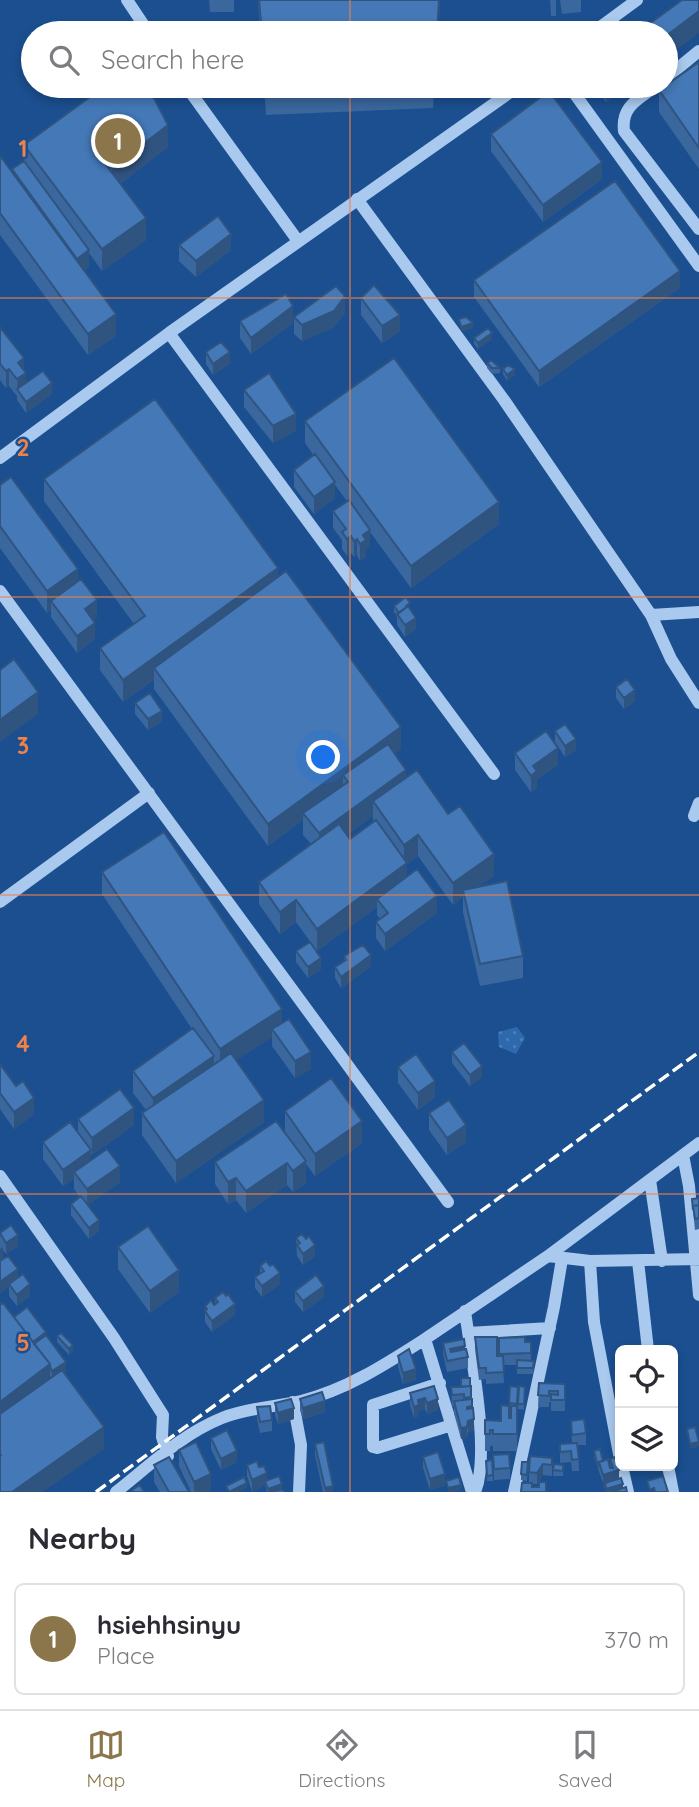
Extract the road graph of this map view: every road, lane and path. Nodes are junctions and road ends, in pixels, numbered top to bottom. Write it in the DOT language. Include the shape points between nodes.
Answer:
graph roads {
  1 [pos="127,0"];
  2 [pos="637,0"];
  3 [pos="141,21"];
  4 [pos="608,21"];
  5 [pos="699,51"];
  6 [pos="678,68"];
  7 [pos="195,98"];
  8 [pos="502,98"];
  9 [pos="578,98"];
  10 [pos="641,98"];
  11 [pos="358,199"];
  12 [pos="699,229"];
  13 [pos="298,241"];
  14 [pos="699,266"];
  15 [pos="169,333"];
  16 [pos="0,458"];
  17 [pos="0,591"];
  18 [pos="699,612"];
  19 [pos="651,615"];
  20 [pos="699,703"];
  21 [pos="494,774"];
  22 [pos="149,793"];
  23 [pos="699,803"];
  24 [pos="694,816"];
  25 [pos="0,902"];
  26 [pos="699,1143"];
  27 [pos="683,1154"];
  28 [pos="0,1175"];
  29 [pos="650,1180"];
  30 [pos="448,1202"];
  31 [pos="548,1256"];
  32 [pos="562,1259"];
  33 [pos="697,1259"];
  34 [pos="590,1261"];
  35 [pos="638,1261"];
  36 [pos="662,1261"];
  37 [pos="699,1294"];
  38 [pos="465,1311"];
  39 [pos="550,1328"];
  40 [pos="468,1333"];
  41 [pos="425,1339"];
  42 [pos="647,1345"];
  43 [pos="440,1383"];
  44 [pos="293,1402"];
  45 [pos="452,1425"];
  46 [pos="615,1433"];
  47 [pos="166,1452"];
  48 [pos="623,1471"];
  49 [pos="669,1471"];
  50 [pos="176,1472"];
  51 [pos="116,1492"];
  52 [pos="299,1492"];
  53 [pos="473,1492"];
  54 [pos="514,1492"];
  55 [pos="628,1492"];
  56 [pos="673,1492"];
  1 -- 3 [label="street"];
  2 -- 4 [label="street"];
  5 -- 6 [label="street"];
  7 -- 13 [label="street"];
  8 -- 11 [label="street"];
  9 -- 14 [label="street"];
  10 -- 12 [label="street" via="622,117 624,131"];
  11 -- 13 [label="street"];
  11 -- 19 [label="street" via="504,400"];
  13 -- 15 [label="street"];
  15 -- 16 [label="street"];
  15 -- 21 [label="street"];
  17 -- 22 [label="street"];
  18 -- 19 [label="street"];
  19 -- 20 [label="street" via="671,659"];
  22 -- 25 [label="street"];
  22 -- 30 [label="street"];
  23 -- 24 [label="street"];
  26 -- 27 [label="street"];
  27 -- 29 [label="street"];
  27 -- 33 [label="street"];
  28 -- 47 [label="street" via="163,1415"];
  29 -- 31 [label="street"];
  29 -- 36 [label="street"];
  31 -- 32 [label="street"];
  31 -- 38 [label="street"];
  32 -- 34 [label="street"];
  32 -- 39 [label="street"];
  33 -- 36 [label="street"];
  33 -- 37 [label="street"];
  34 -- 35 [label="street"];
  34 -- 46 [label="street" via="594,1322"];
  35 -- 36 [label="street"];
  35 -- 42 [label="street"];
  38 -- 40 [label="street"];
  38 -- 41 [label="street"];
  39 -- 40 [label="street"];
  39 -- 54 [label="street"];
  40 -- 53 [label="street" via="481,1456"];
  41 -- 43 [label="street"];
  41 -- 44 [label="street" via="350,1385"];
  43 -- 45 [label="street"];
  43 -- 45 [label="street" via="373,1405 373,1447"];
  44 -- 47 [label="street" via="220,1419"];
  44 -- 52 [label="street" via="301,1444"];
  45 -- 53 [label="street"];
  47 -- 50 [label="street"];
  47 -- 51 [label="street"];
  48 -- 55 [label="street"];
  49 -- 56 [label="street"];
}
